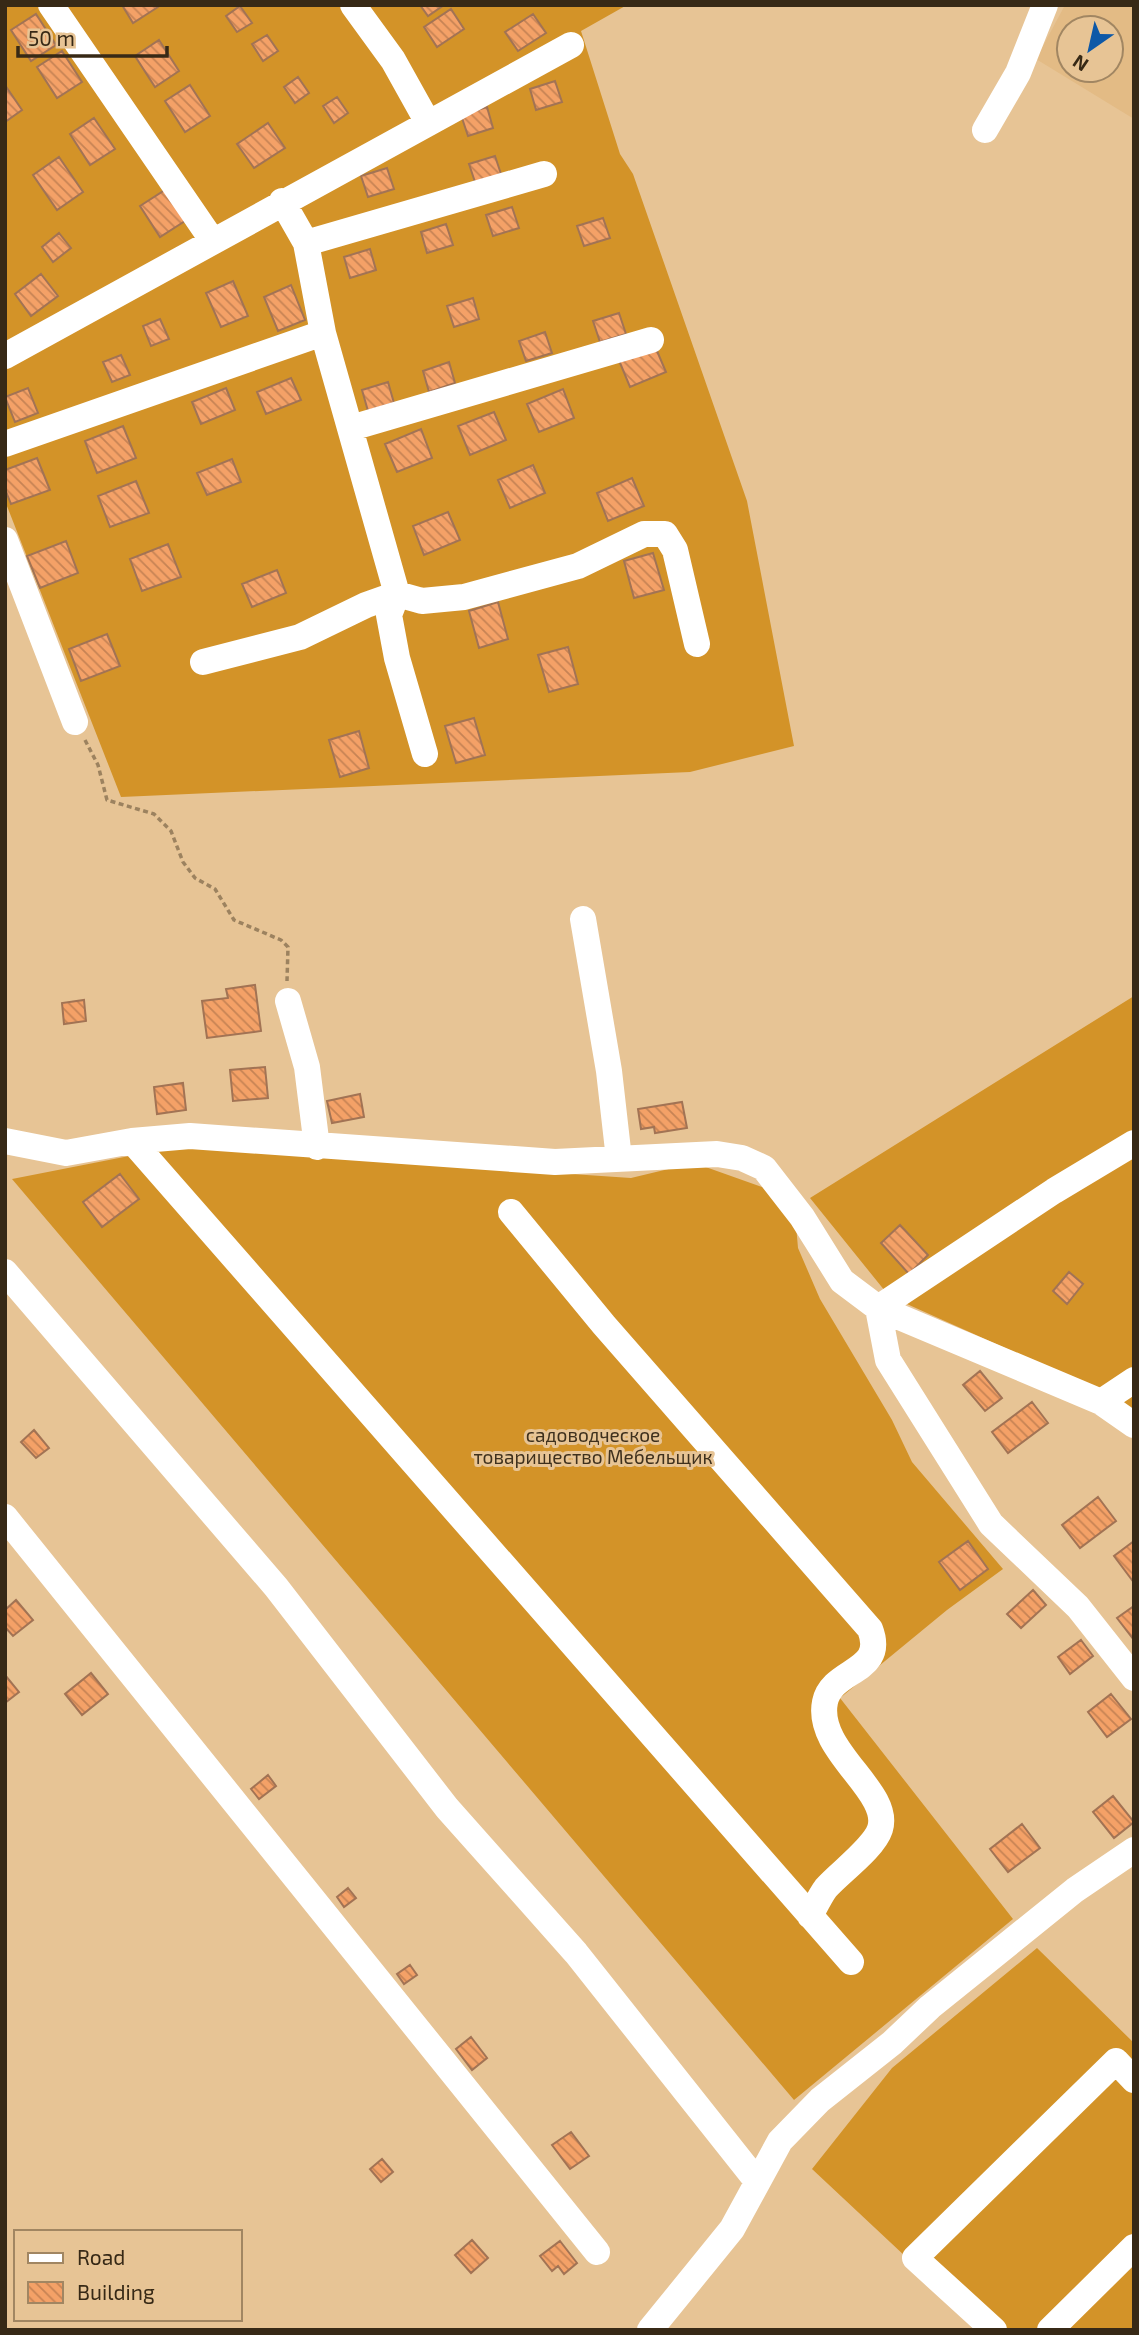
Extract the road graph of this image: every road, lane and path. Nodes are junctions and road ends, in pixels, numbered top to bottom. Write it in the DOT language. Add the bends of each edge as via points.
graph roads {
  1 [pos="51,5"];
  2 [pos="353,5"];
  3 [pos="1045,5"];
  4 [pos="571,45"];
  5 [pos="427,121"];
  6 [pos="985,130"];
  7 [pos="544,174"];
  8 [pos="282,201"];
  9 [pos="212,240"];
  10 [pos="306,243"];
  11 [pos="323,333"];
  12 [pos="651,340"];
  13 [pos="5,356"];
  14 [pos="351,428"];
  15 [pos="5,444"];
  16 [pos="5,540"];
  17 [pos="397,594"];
  18 [pos="697,644"];
  19 [pos="203,662"];
  20 [pos="75,722"];
  21 [pos="425,754"];
  22 [pos="583,919"];
  23 [pos="288,1001"];
  24 [pos="132,1141"];
  25 [pos="6,1143"];
  26 [pos="1134,1143"];
  27 [pos="317,1147"];
  28 [pos="619,1159"];
  29 [pos="511,1212"];
  30 [pos="5,1272"];
  31 [pos="878,1308"];
  32 [pos="1134,1380"];
  33 [pos="1101,1402"];
  34 [pos="1134,1424"];
  35 [pos="5,1517"];
  36 [pos="1134,1678"];
  37 [pos="1134,1850"];
  38 [pos="810,1916"];
  39 [pos="851,1962"];
  40 [pos="1134,2080"];
  41 [pos="756,2180"];
  42 [pos="1134,2247"];
  43 [pos="597,2252"];
  44 [pos="650,2330"];
  45 [pos="994,2330"];
  46 [pos="1050,2330"];
  1 -- 9 [label="street"];
  2 -- 5 [label="street" via="393,60"];
  3 -- 6 [label="street" via="1018,73"];
  4 -- 5 [label="street"];
  5 -- 8 [label="street"];
  7 -- 10 [label="street"];
  8 -- 9 [label="street"];
  8 -- 10 [label="street"];
  9 -- 13 [label="street"];
  10 -- 11 [label="street"];
  11 -- 14 [label="street"];
  11 -- 15 [label="street"];
  12 -- 14 [label="street"];
  14 -- 17 [label="street"];
  16 -- 20 [label="street"];
  17 -- 18 [label="street" via="422,601 464,597 579,566 644,534 665,534 675,550"];
  17 -- 19 [label="street" via="300,636"];
  17 -- 21 [label="street" via="389,615"];
  20 -- 23 [label="path" via="98,765 107,800 154,814 171,831 195,878 215,889 234,920 288,947"];
  22 -- 28 [label="street"];
  23 -- 27 [label="street" via="307,1067"];
  24 -- 25 [label="street" via="66,1153"];
  24 -- 27 [label="street" via="190,1136"];
  24 -- 38 [label="street"];
  26 -- 31 [label="street"];
  27 -- 28 [label="street" via="555,1162"];
  28 -- 31 [label="street" via="718,1154 764,1168 842,1281"];
  29 -- 38 [label="street" via="870,1629 876,1643 872,1656 834,1686 825,1699 822,1721 870,1793 881,1816 880,1831 825,1890"];
  30 -- 41 [label="street" via="276,1587 447,1808 576,1953"];
  31 -- 33 [label="street"];
  31 -- 36 [label="street" via="888,1360 991,1524 1078,1607"];
  32 -- 33 [label="street"];
  33 -- 34 [label="street"];
  35 -- 43 [label="street"];
  37 -- 41 [label="street" via="1054,1906 820,2100 780,2141"];
  38 -- 39 [label="street"];
  40 -- 45 [label="street" via="1116,2061 915,2258"];
  41 -- 44 [label="street" via="732,2229"];
  42 -- 46 [label="street"];
}
